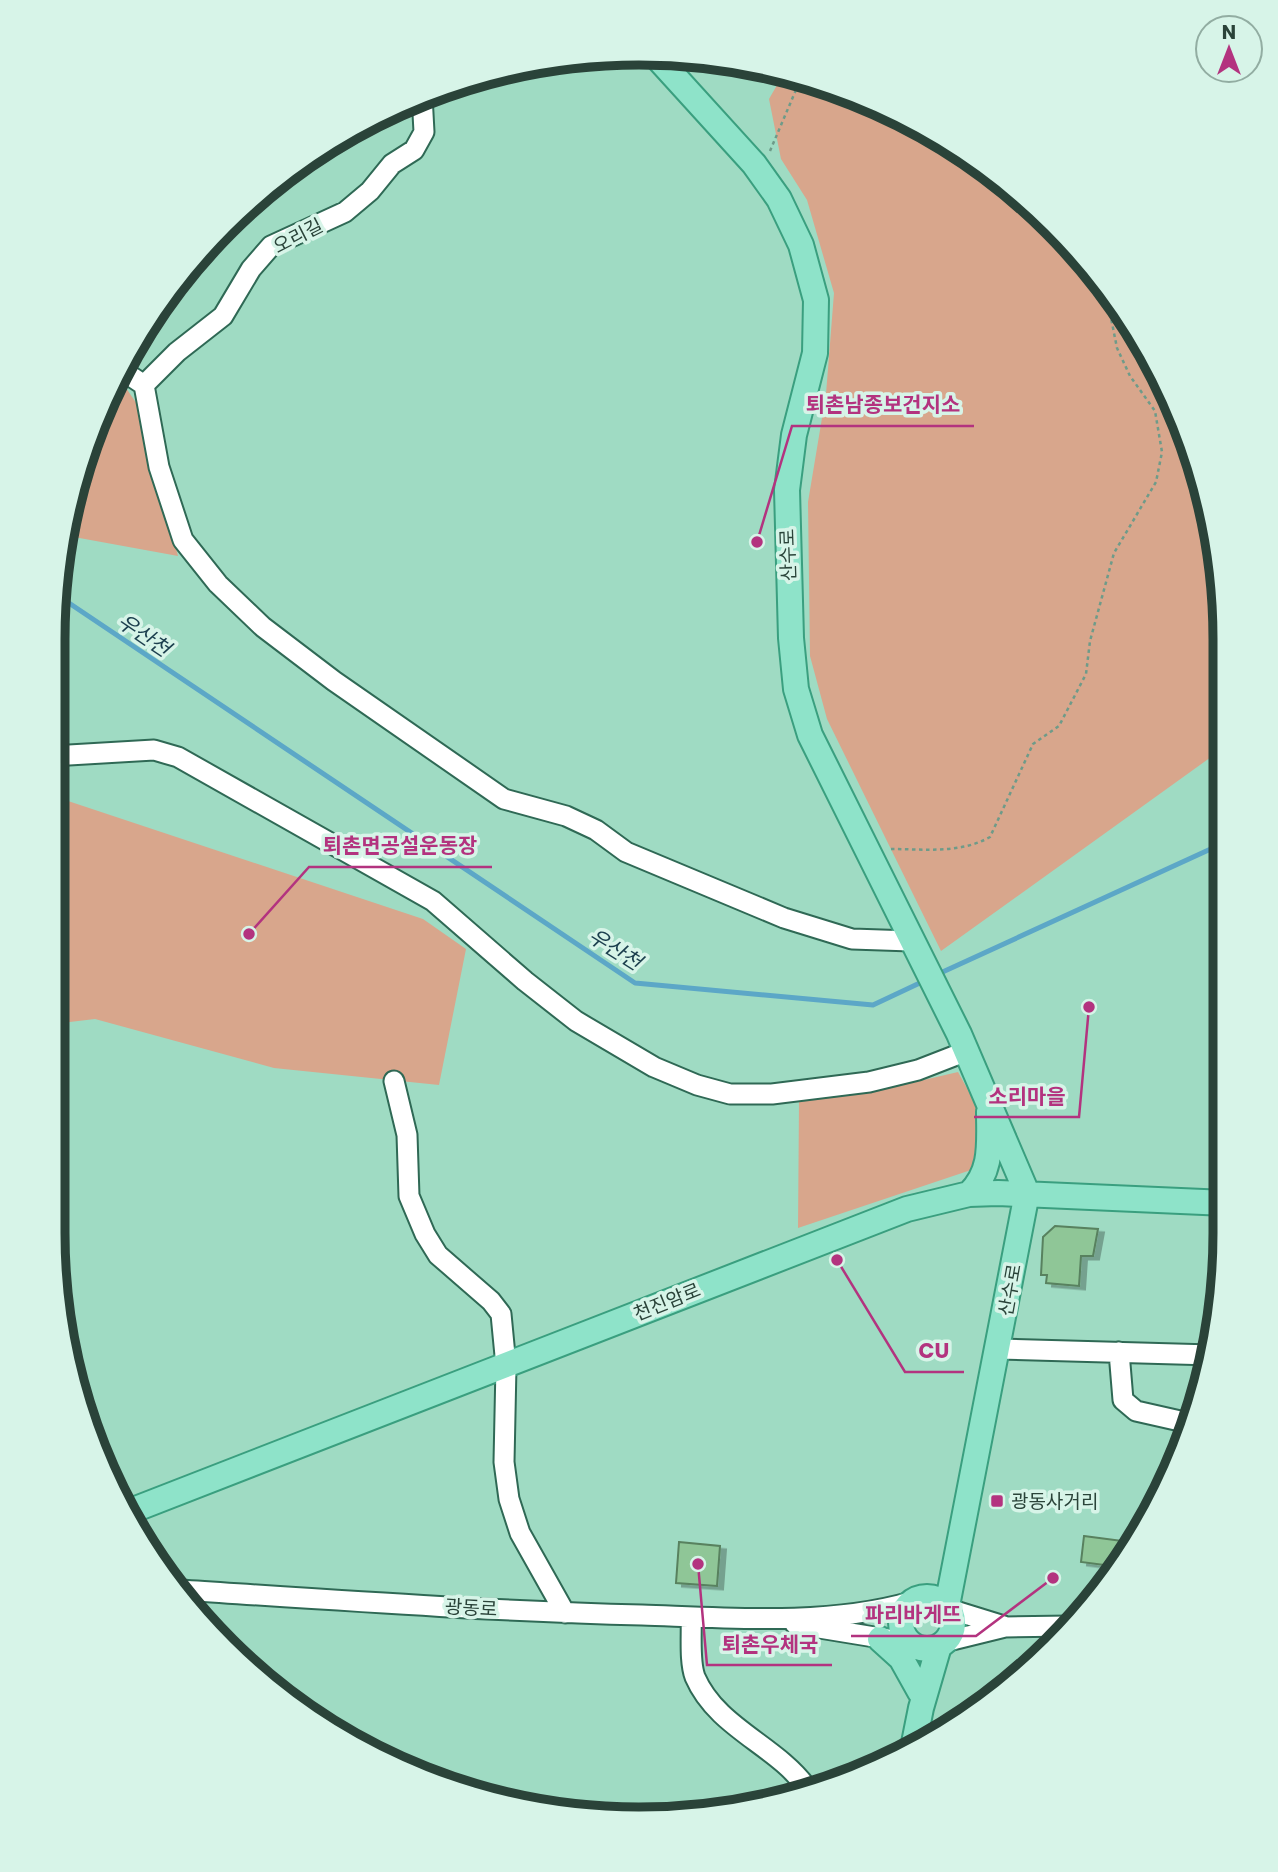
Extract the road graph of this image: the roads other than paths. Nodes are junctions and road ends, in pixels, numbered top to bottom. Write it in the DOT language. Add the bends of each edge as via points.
graph roads {
  1 [pos="665,66"];
  2 [pos="423,107"];
  3 [pos="129,375"];
  4 [pos="144,385"];
  5 [pos="65,755"];
  6 [pos="916,950"];
  7 [pos="963,1042"];
  8 [pos="394,1081"];
  9 [pos="989,1101"];
  10 [pos="1027,1192"];
  11 [pos="969,1194"];
  12 [pos="1213,1202"];
  13 [pos="999,1349"];
  14 [pos="1119,1352"];
  15 [pos="1200,1354"];
  16 [pos="506,1366"];
  17 [pos="1182,1421"];
  18 [pos="136,1509"];
  19 [pos="956,1556"];
  20 [pos="189,1591"];
  21 [pos="915,1600"];
  22 [pos="948,1608"];
  23 [pos="565,1613"];
  24 [pos="691,1617"];
  25 [pos="763,1619"];
  26 [pos="1057,1626"];
  27 [pos="1006,1627"];
  28 [pos="880,1639"];
  29 [pos="928,1645"];
  30 [pos="920,1700"];
  31 [pos="915,1736"];
  32 [pos="803,1783"];
  1 -- 6 [label="main road, 산수로" via="754,164 789,217 816,300 815,353 794,435 787,490 790,638 796,689 810,735"];
  2 -- 4 [label="street, 오리길" via="424,132 414,150 392,164 345,212 271,246 223,316"];
  3 -- 4 [label="street"];
  4 -- 6 [label="street" via="159,467 183,540 218,584 263,627 334,681 505,799 566,816 626,852 784,918 852,939"];
  5 -- 7 [label="street" via="154,750 178,757 433,901 576,1021 654,1067 697,1085 730,1094 869,1082 918,1070"];
  6 -- 7 [label="main road, 산수로"];
  7 -- 9 [label="main road"];
  8 -- 16 [label="street" via="407,1135 409,1196 438,1255 501,1314"];
  9 -- 10 [label="main road"];
  9 -- 11 [label="main road" via="986,1168 982,1182"];
  10 -- 11 [label="main road, 천진암로"];
  10 -- 12 [label="main road, 천진암로"];
  10 -- 13 [label="main road, 산수로"];
  11 -- 16 [label="main road, 천진암로" via="863,1224"];
  13 -- 14 [label="street"];
  13 -- 19 [label="main road, 산수로"];
  14 -- 15 [label="street"];
  14 -- 17 [label="street" via="1123,1399 1136,1411"];
  16 -- 18 [label="main road, 천진암로"];
  16 -- 23 [label="street" via="504,1462 509,1499 520,1533"];
  19 -- 21 [label="main road"];
  19 -- 22 [label="main road, 산수로"];
  20 -- 23 [label="street, 광동로"];
  21 -- 22 [label="main road" via="934,1598"];
  21 -- 25 [label="street" via="882,1610"];
  21 -- 29 [label="main road" via="901,1622 902,1630"];
  22 -- 27 [label="street"];
  22 -- 29 [label="main road" via="953,1626"];
  23 -- 24 [label="street, 광동로"];
  24 -- 25 [label="street, 광동로"];
  24 -- 32 [label="street" via="695,1676 724,1718 784,1761"];
  25 -- 28 [label="street"];
  26 -- 27 [label="street"];
  27 -- 29 [label="street"];
  28 -- 29 [label="street"];
  28 -- 30 [label="main road" via="901,1658"];
  29 -- 30 [label="main road"];
  30 -- 31 [label="main road"];
}
